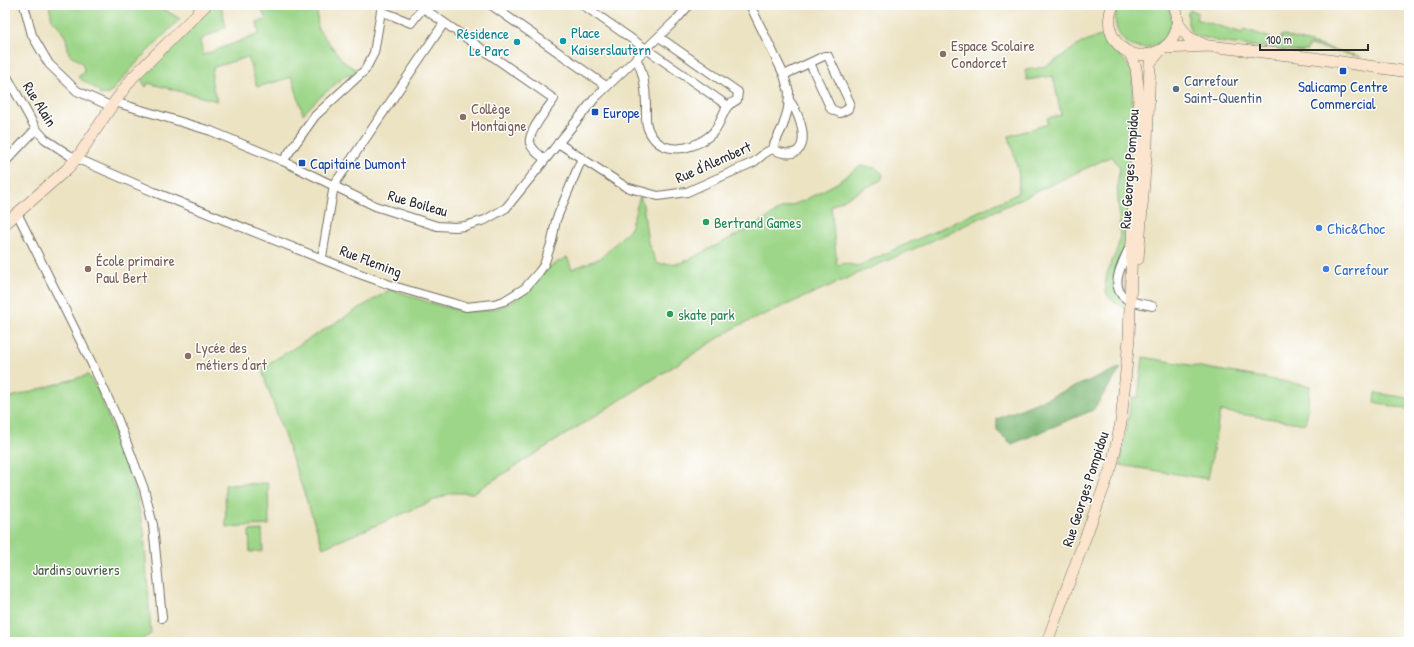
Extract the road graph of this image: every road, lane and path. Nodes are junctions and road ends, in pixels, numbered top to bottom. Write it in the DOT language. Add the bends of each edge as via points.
graph roads {
  1 [pos="24,5"];
  2 [pos="206,5"];
  3 [pos="491,5"];
  4 [pos="583,5"];
  5 [pos="750,5"];
  6 [pos="1113,5"];
  7 [pos="1174,5"];
  8 [pos="424,6"];
  9 [pos="687,6"];
  10 [pos="382,8"];
  11 [pos="444,23"];
  12 [pos="1178,23"];
  13 [pos="659,37"];
  14 [pos="1209,46"];
  15 [pos="644,49"];
  16 [pos="1163,50"];
  17 [pos="1130,53"];
  18 [pos="636,58"];
  19 [pos="810,63"];
  20 [pos="1409,72"];
  21 [pos="5,73"];
  22 [pos="784,75"];
  23 [pos="606,86"];
  24 [pos="789,100"];
  25 [pos="113,104"];
  26 [pos="728,106"];
  27 [pos="36,129"];
  28 [pos="558,143"];
  29 [pos="772,149"];
  30 [pos="77,158"];
  31 [pos="582,158"];
  32 [pos="545,159"];
  33 [pos="283,160"];
  34 [pos="5,162"];
  35 [pos="334,185"];
  36 [pos="15,216"];
  37 [pos="5,224"];
  38 [pos="322,258"];
  39 [pos="1132,301"];
  40 [pos="1152,306"];
  41 [pos="162,618"];
  42 [pos="1047,642"];
  1 -- 25 [label="street, Rue Boileau" via="32,35 49,64 77,91 108,105"];
  2 -- 25 [label="main road" via="133,77"];
  3 -- 23 [label="street"];
  4 -- 15 [label="street"];
  5 -- 22 [label="street, Rue d'Alembert"];
  6 -- 17 [label="main road" via="1109,21 1110,31 1121,48"];
  7 -- 12 [label="main road"];
  8 -- 10 [label="street" via="411,23"];
  8 -- 11 [label="street"];
  9 -- 13 [label="street, Rue Boileau"];
  10 -- 33 [label="street" via="374,53 365,70 315,116"];
  11 -- 32 [label="street" via="554,99 530,135 530,143 534,150"];
  11 -- 35 [label="street"];
  12 -- 14 [label="main road" via="1188,37"];
  12 -- 16 [label="main road, Rue Georges Pompidou" via="1174,37"];
  13 -- 15 [label="street, Rue Boileau"];
  13 -- 26 [label="street, Rue d'Alembert" via="738,92 737,100"];
  14 -- 16 [label="main road"];
  14 -- 20 [label="main road"];
  15 -- 18 [label="street, Rue Boileau"];
  15 -- 26 [label="street"];
  16 -- 17 [label="main road" via="1150,55"];
  16 -- 39 [label="main road, Rue Georges Pompidou" via="1150,63 1147,144"];
  17 -- 39 [label="main road, Rue Georges Pompidou" via="1136,68 1139,97 1132,242"];
  18 -- 23 [label="street, Rue Boileau"];
  18 -- 26 [label="street, Rue d'Alembert" via="645,82 648,130 665,148 687,148 707,138 718,126"];
  19 -- 19 [label="street" via="831,109 840,113 848,109 850,102 830,58 824,56"];
  19 -- 22 [label="street"];
  21 -- 27 [label="street, Rue Alain"];
  22 -- 24 [label="street, Rue d'Alembert"];
  23 -- 28 [label="street, Rue Boileau"];
  24 -- 29 [label="street, Rue d'Alembert" via="783,126"];
  24 -- 29 [label="street, Rue d'Alembert" via="796,110 804,138 801,146 794,152 784,154"];
  25 -- 30 [label="main road"];
  25 -- 33 [label="street, Rue Boileau" via="118,103 211,131"];
  27 -- 30 [label="street, Rue Alain" via="45,139"];
  27 -- 34 [label="street"];
  28 -- 31 [label="street, Rue d'Alembert"];
  28 -- 32 [label="street, Rue Boileau"];
  29 -- 31 [label="street, Rue d'Alembert" via="754,162 687,192 658,196 626,187"];
  30 -- 36 [label="main road"];
  30 -- 38 [label="street, Rue Fleming" via="154,192"];
  31 -- 38 [label="street, Rue Fleming" via="556,220 544,264 525,288 512,297 494,304 466,307 386,284"];
  32 -- 35 [label="street, Rue Boileau" via="506,208 485,220 455,228 412,219 375,206"];
  33 -- 35 [label="street, Rue Boileau"];
  35 -- 38 [label="street"];
  36 -- 37 [label="main road"];
  36 -- 41 [label="street" via="19,217 96,372 118,420 144,489 153,525"];
  39 -- 40 [label="street"];
  39 -- 42 [label="main road, Rue Georges Pompidou" via="1121,422 1112,465"];
}
